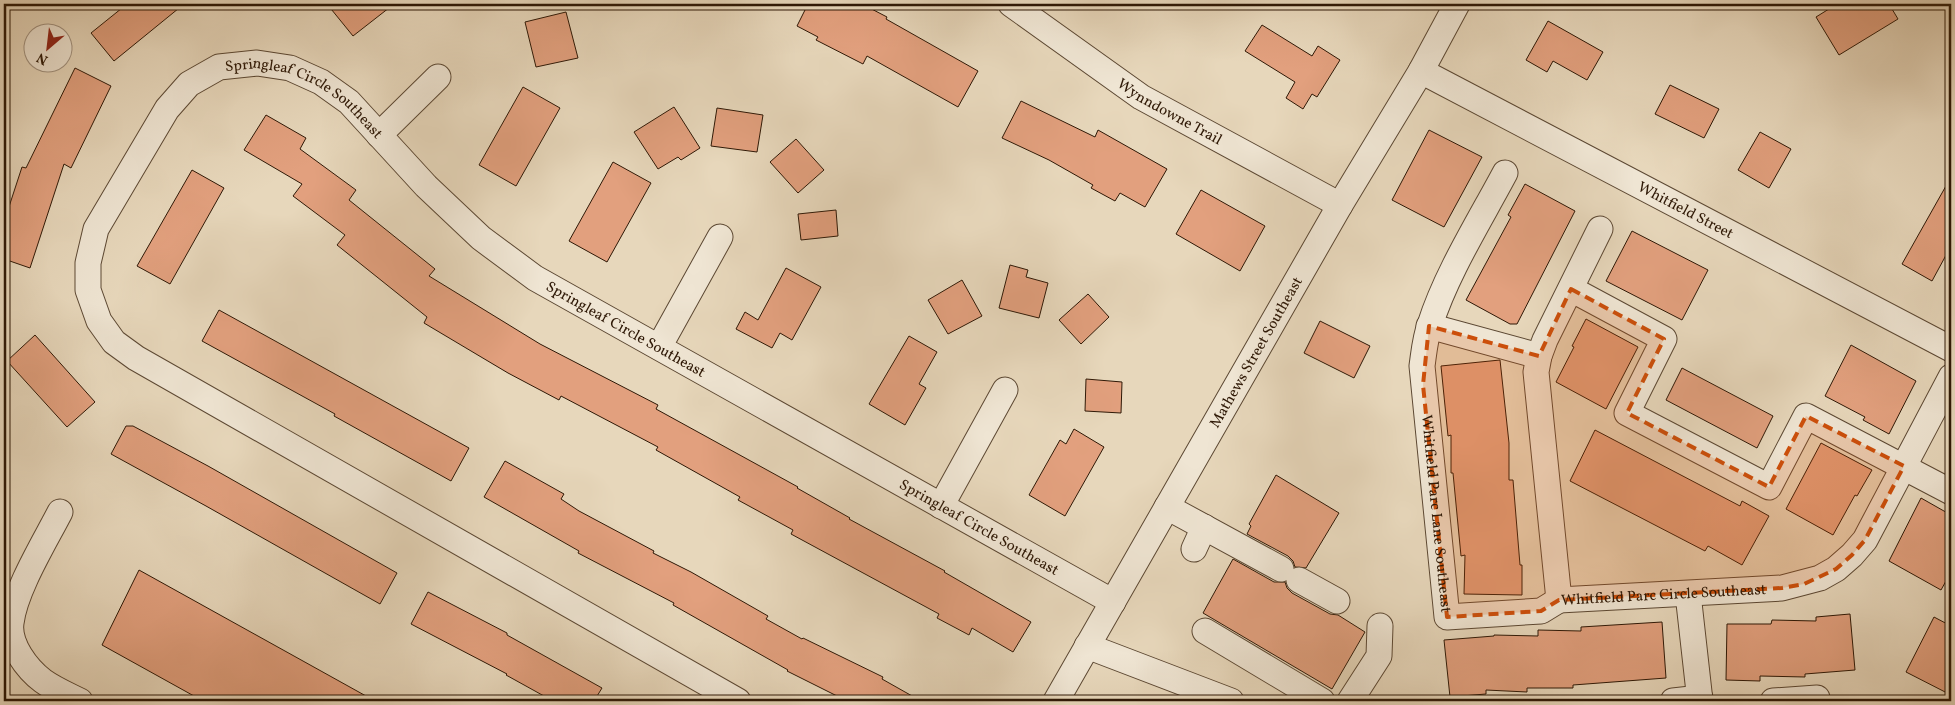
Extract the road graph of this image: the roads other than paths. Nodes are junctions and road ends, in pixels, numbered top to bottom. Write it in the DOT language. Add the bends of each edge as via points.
graph roads {
  1 [pos="1011,4"];
  2 [pos="1457,4"];
  3 [pos="1421,71"];
  4 [pos="438,77"];
  5 [pos="380,135"];
  6 [pos="1505,174"];
  7 [pos="1340,205"];
  8 [pos="1600,229"];
  9 [pos="720,237"];
  10 [pos="1570,289"];
  11 [pos="1429,326"];
  12 [pos="659,347"];
  13 [pos="1951,349"];
  14 [pos="1539,356"];
  15 [pos="1951,377"];
  16 [pos="1005,390"];
  17 [pos="1904,466"];
  18 [pos="1951,492"];
  19 [pos="941,506"];
  20 [pos="1167,507"];
  21 [pos="60,512"];
  22 [pos="1688,594"];
  23 [pos="1558,600"];
  24 [pos="1337,601"];
  25 [pos="1113,602"];
  26 [pos="1380,626"];
  27 [pos="1205,631"];
  28 [pos="1087,646"];
  29 [pos="1700,700"];
  30 [pos="80,701"];
  31 [pos="738,701"];
  32 [pos="1056,701"];
  33 [pos="1231,701"];
  34 [pos="1322,701"];
  35 [pos="1350,701"];
  36 [pos="1674,701"];
  37 [pos="1774,701"];
  38 [pos="1817,701"];
  1 -- 7 [label="street, Wynndowne Trail" via="1141,97"];
  2 -- 3 [label="street, Mathews Street Southeast"];
  3 -- 7 [label="street, Mathews Street Southeast"];
  3 -- 13 [label="street, Whitfield Street"];
  4 -- 5 [label="street"];
  5 -- 12 [label="street, Springleaf Circle Southeast" via="426,186 481,238 535,278"];
  5 -- 31 [label="street, Springleaf Circle Southeast" via="322,82 290,68 257,63 219,67 189,84 167,109 96,229 88,263 88,290 98,321 114,342 136,358"];
  6 -- 11 [label="street, Whitfield Parc Lane Southeast" via="1448,281"];
  7 -- 20 [label="street, Mathews Street Southeast"];
  8 -- 10 [label="street, Whitfield Parc Circle Southeast"];
  9 -- 12 [label="street"];
  10 -- 14 [label="street, Whitfield Parc Circle Southeast"];
  10 -- 17 [label="street" via="1664,339 1627,412 1769,487 1806,416"];
  11 -- 14 [label="street"];
  11 -- 23 [label="street, Whitfield Parc Lane Southeast" via="1422,366 1423,385 1447,617 1541,611"];
  12 -- 19 [label="street, Springleaf Circle Southeast"];
  14 -- 23 [label="street, Whitfield Parc Circle Southeast" via="1536,372"];
  15 -- 17 [label="street, Whitfield Parc Circle Southeast"];
  16 -- 19 [label="street"];
  17 -- 18 [label="street"];
  17 -- 22 [label="street, Whitfield Parc Circle Southeast" via="1865,540 1836,569 1820,578 1782,588"];
  19 -- 25 [label="street, Springleaf Circle Southeast"];
  20 -- 24 [label="street" via="1199,538 1290,574"];
  20 -- 25 [label="street, Mathews Street Southeast"];
  21 -- 30 [label="street" via="18,596 10,625 14,644 22,659 42,680"];
  22 -- 23 [label="street, Whitfield Parc Circle Southeast"];
  22 -- 29 [label="street"];
  25 -- 28 [label="street, Mathews Street Southeast"];
  26 -- 35 [label="street" via="1378,656"];
  27 -- 34 [label="street"];
  28 -- 32 [label="street, Mathews Street Southeast"];
  28 -- 33 [label="street" via="1134,674"];
  29 -- 36 [label="street"];
  37 -- 38 [label="street" via="1817,698"];
}
